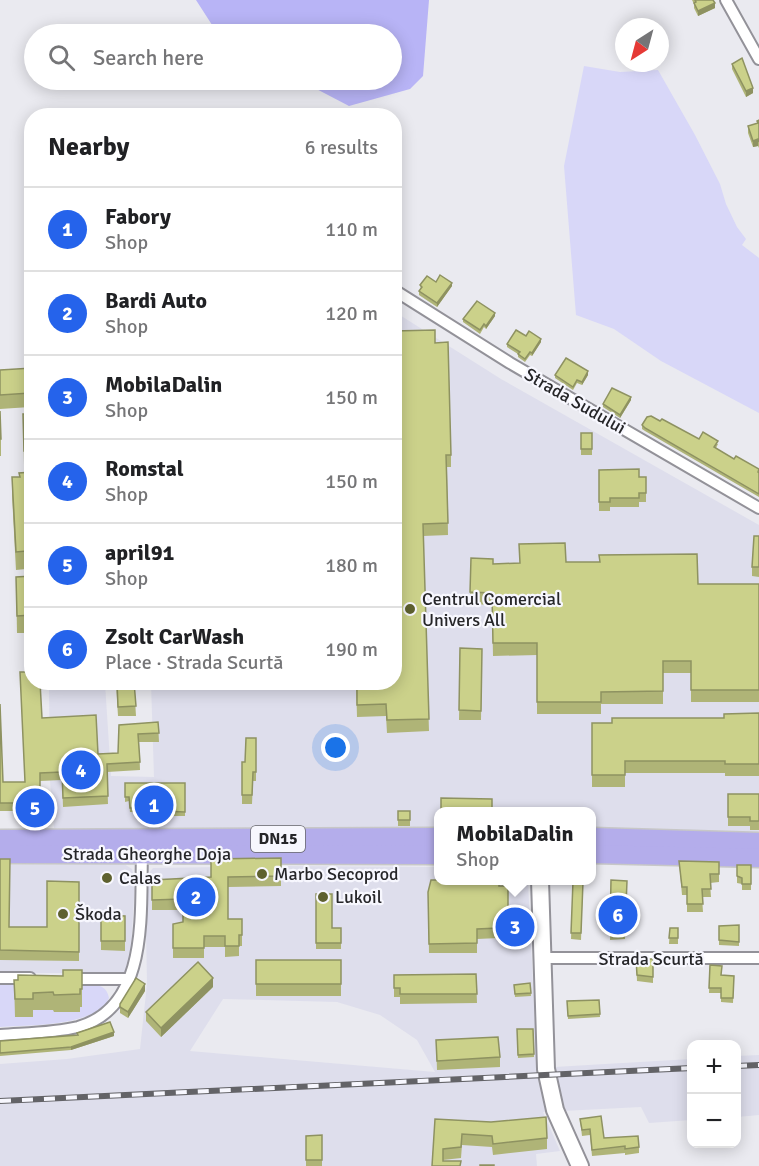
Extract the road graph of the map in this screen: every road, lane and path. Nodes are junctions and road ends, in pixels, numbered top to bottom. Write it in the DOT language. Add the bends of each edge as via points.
graph roads {
  1 [pos="726,0"];
  2 [pos="759,59"];
  3 [pos="402,295"];
  4 [pos="759,508"];
  5 [pos="434,837"];
  6 [pos="596,837"];
  7 [pos="0,839"];
  8 [pos="759,842"];
  9 [pos="0,854"];
  10 [pos="142,854"];
  11 [pos="596,854"];
  12 [pos="434,855"];
  13 [pos="759,858"];
  14 [pos="540,885"];
  15 [pos="543,958"];
  16 [pos="759,958"];
  17 [pos="0,978"];
  18 [pos="129,979"];
  19 [pos="0,1035"];
  20 [pos="580,1166"];
  1 -- 2 [label="street"];
  3 -- 4 [label="street, Strada Sudului" via="537,380"];
  5 -- 7 [label="main road, Strada Gheorghe Doja / DN15"];
  6 -- 8 [label="main road"];
  9 -- 10 [label="main road, Strada Gheorghe Doja / DN15"];
  10 -- 12 [label="main road, Strada Gheorghe Doja / DN15"];
  10 -- 18 [label="street" via="139,940"];
  11 -- 13 [label="main road"];
  14 -- 15 [label="main road"];
  15 -- 16 [label="street, Strada Scurtă"];
  15 -- 20 [label="main road" via="548,1074 555,1110"];
  17 -- 18 [label="street"];
  18 -- 19 [label="street" via="109,1009 80,1026"];
}
